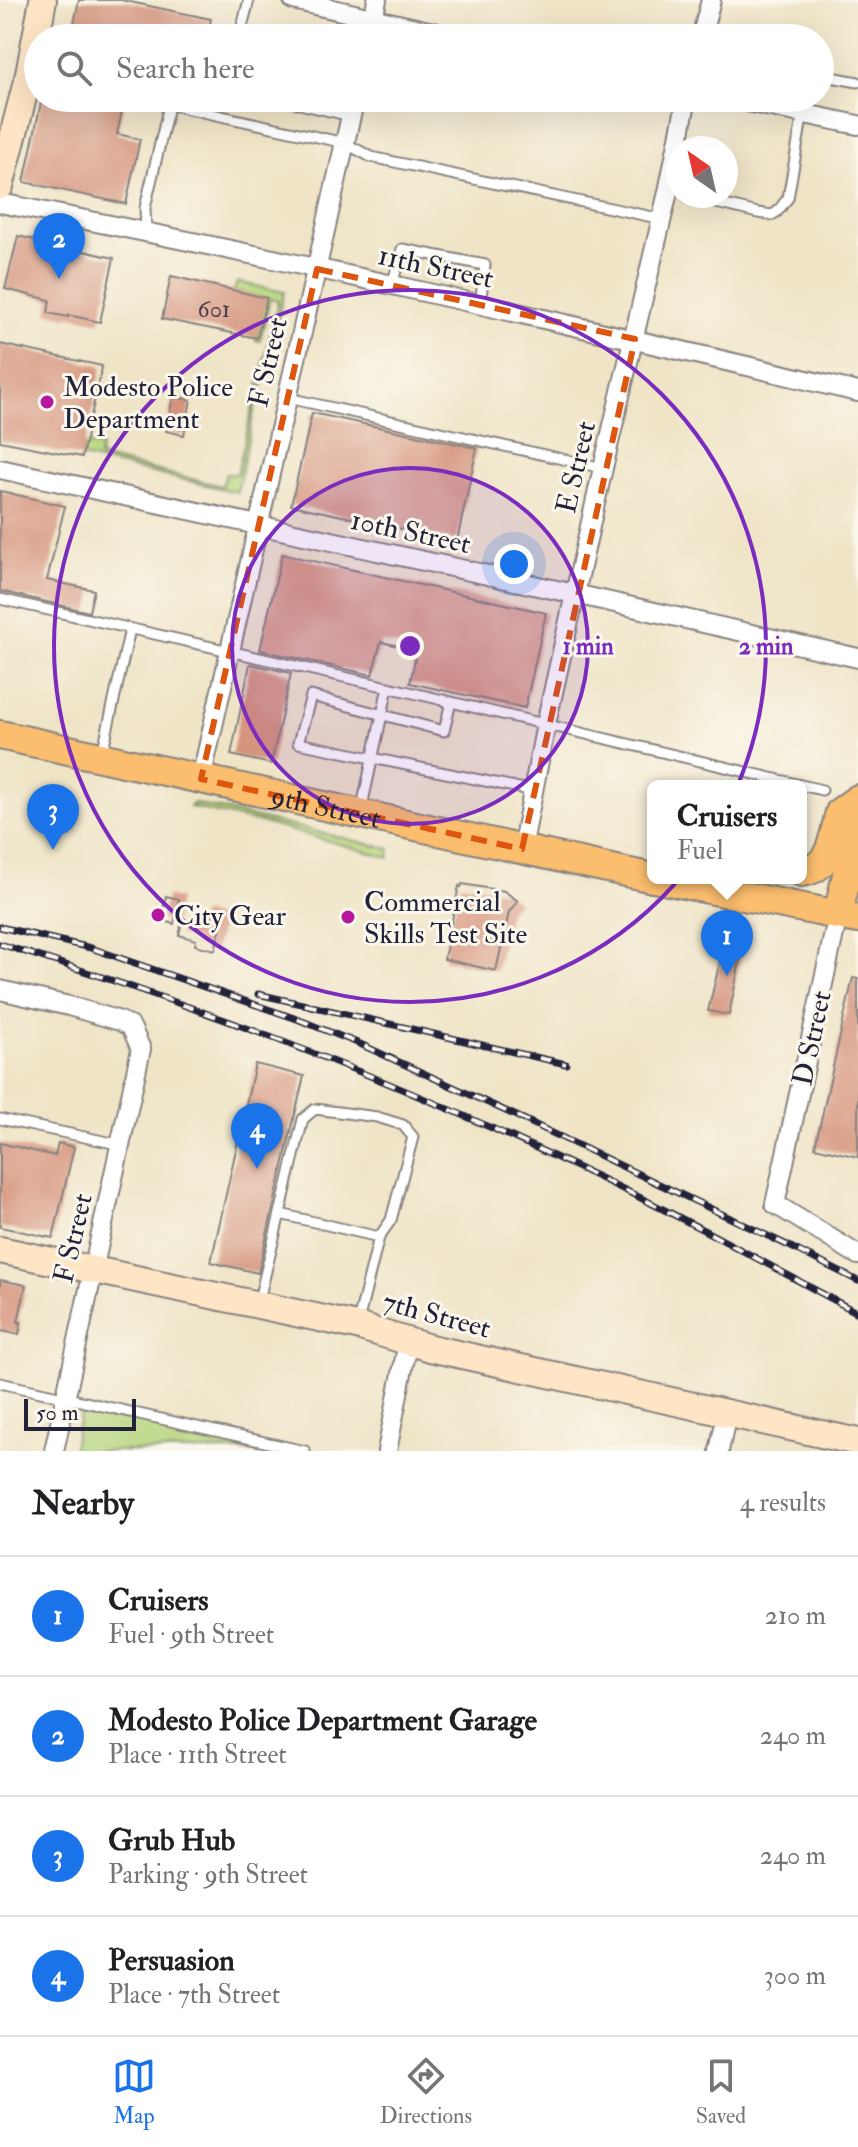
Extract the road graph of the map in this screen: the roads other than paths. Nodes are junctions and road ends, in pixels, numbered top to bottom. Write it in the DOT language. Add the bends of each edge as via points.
graph roads {
  1 [pos="43,0"];
  2 [pos="249,0"];
  3 [pos="293,0"];
  4 [pos="711,0"];
  5 [pos="375,9"];
  6 [pos="40,24"];
  7 [pos="243,24"];
  8 [pos="418,24"];
  9 [pos="705,24"];
  10 [pos="834,78"];
  11 [pos="858,82"];
  12 [pos="24,105"];
  13 [pos="167,112"];
  14 [pos="201,112"];
  15 [pos="352,112"];
  16 [pos="686,112"];
  17 [pos="798,112"];
  18 [pos="815,112"];
  19 [pos="858,125"];
  20 [pos="683,136"];
  21 [pos="345,143"];
  22 [pos="0,186"];
  23 [pos="0,203"];
  24 [pos="738,207"];
  25 [pos="669,208"];
  26 [pos="662,219"];
  27 [pos="146,232"];
  28 [pos="317,269"];
  29 [pos="392,285"];
  30 [pos="480,305"];
  31 [pos="635,339"];
  32 [pos="858,392"];
  33 [pos="288,398"];
  34 [pos="603,468"];
  35 [pos="0,469"];
  36 [pos="258,527"];
  37 [pos="575,594"];
  38 [pos="0,599"];
  39 [pos="130,629"];
  40 [pos="230,651"];
  41 [pos="858,658"];
  42 [pos="388,687"];
  43 [pos="451,702"];
  44 [pos="382,716"];
  45 [pos="546,724"];
  46 [pos="0,735"];
  47 [pos="101,757"];
  48 [pos="371,759"];
  49 [pos="201,779"];
  50 [pos="780,780"];
  51 [pos="807,786"];
  52 [pos="822,790"];
  53 [pos="534,791"];
  54 [pos="858,799"];
  55 [pos="360,814"];
  56 [pos="858,825"];
  57 [pos="522,849"];
  58 [pos="807,871"];
  59 [pos="647,877"];
  60 [pos="720,884"];
  61 [pos="848,917"];
  62 [pos="0,990"];
  63 [pos="0,1119"];
  64 [pos="122,1145"];
  65 [pos="280,1214"];
  66 [pos="379,1237"];
  67 [pos="0,1250"];
  68 [pos="858,1255"];
  69 [pos="94,1269"];
  70 [pos="258,1304"];
  71 [pos="357,1326"];
  72 [pos="408,1342"];
  73 [pos="0,1383"];
  74 [pos="65,1397"];
  75 [pos="727,1413"];
  76 [pos="858,1442"];
  77 [pos="54,1451"];
  78 [pos="305,1451"];
  79 [pos="387,1451"];
  80 [pos="719,1451"];
  1 -- 6 [label="street"];
  2 -- 7 [label="lane"];
  3 -- 5 [label="street"];
  4 -- 9 [label="street"];
  5 -- 8 [label="street"];
  10 -- 11 [label="lane"];
  12 -- 22 [label="street"];
  13 -- 27 [label="lane" via="145,208"];
  14 -- 21 [label="lane"];
  15 -- 21 [label="street, F Street"];
  16 -- 20 [label="street, E Street"];
  17 -- 24 [label="lane" via="788,198 772,215"];
  18 -- 19 [label="street"];
  21 -- 26 [label="lane" via="371,157"];
  21 -- 28 [label="street, F Street"];
  23 -- 27 [label="street, 11th Street"];
  25 -- 26 [label="street, E Street"];
  26 -- 31 [label="street, E Street"];
  27 -- 28 [label="street, 11th Street"];
  28 -- 29 [label="street, 11th Street"];
  28 -- 33 [label="street, F Street"];
  29 -- 30 [label="street, 11th Street"];
  29 -- 30 [label="lane" via="402,249 485,265"];
  30 -- 31 [label="street, 11th Street"];
  31 -- 32 [label="street, 11th Street"];
  31 -- 34 [label="street, E Street"];
  33 -- 34 [label="lane"];
  33 -- 36 [label="street, F Street"];
  34 -- 37 [label="street, E Street"];
  35 -- 36 [label="street, 10th Street"];
  36 -- 37 [label="street, 10th Street"];
  36 -- 40 [label="street, F Street"];
  37 -- 41 [label="street, 10th Street"];
  37 -- 45 [label="street, E Street"];
  38 -- 39 [label="lane"];
  39 -- 40 [label="lane"];
  39 -- 47 [label="lane"];
  40 -- 42 [label="lane"];
  40 -- 49 [label="street, F Street"];
  42 -- 43 [label="lane"];
  42 -- 44 [label="lane"];
  43 -- 44 [label="lane" via="444,731"];
  43 -- 45 [label="lane"];
  44 -- 48 [label="lane"];
  44 -- 48 [label="lane" via="311,696 298,743"];
  45 -- 50 [label="lane"];
  45 -- 53 [label="street, E Street"];
  46 -- 47 [label="main road, 9th Street"];
  47 -- 49 [label="main road, 9th Street"];
  48 -- 53 [label="lane"];
  48 -- 55 [label="lane"];
  49 -- 55 [label="main road, 9th Street"];
  51 -- 52 [label="lane"];
  53 -- 57 [label="street, E Street"];
  54 -- 58 [label="main road" via="840,812 830,853"];
  55 -- 57 [label="main road, 9th Street"];
  56 -- 61 [label="main road, D Street"];
  57 -- 59 [label="main road, 9th Street"];
  60 -- 61 [label="main road, 9th Street"];
  61 -- 68 [label="street, D Street" via="775,1204"];
  62 -- 64 [label="street, F Street" via="131,1027 141,1049"];
  63 -- 64 [label="lane"];
  64 -- 69 [label="street, F Street"];
  65 -- 66 [label="lane"];
  65 -- 66 [label="lane" via="303,1119 315,1109 377,1117 403,1125 413,1137 391,1220"];
  65 -- 70 [label="lane"];
  66 -- 71 [label="lane"];
  67 -- 69 [label="street, 7th Street"];
  69 -- 70 [label="street, 7th Street"];
  69 -- 74 [label="street, F Street"];
  70 -- 71 [label="street, 7th Street"];
  71 -- 72 [label="street, 7th Street"];
  72 -- 75 [label="street, 7th Street"];
  72 -- 79 [label="street"];
  73 -- 74 [label="lane"];
  74 -- 77 [label="street, F Street"];
  74 -- 78 [label="lane"];
  75 -- 76 [label="street, 7th Street"];
  75 -- 80 [label="street"];
}
